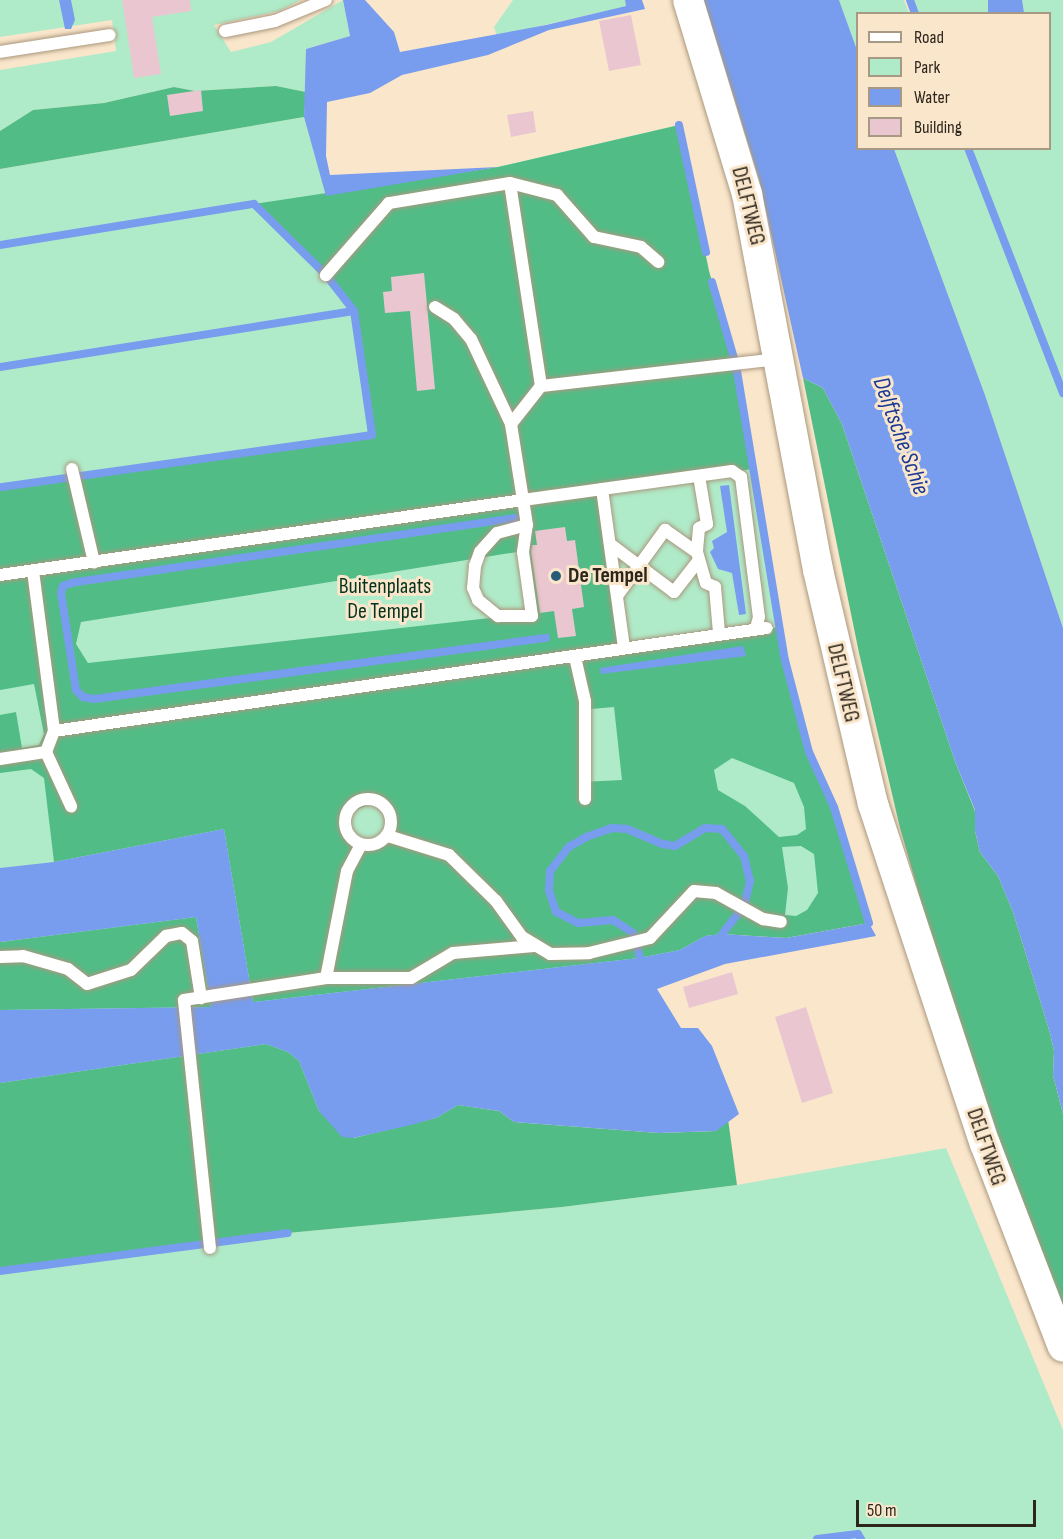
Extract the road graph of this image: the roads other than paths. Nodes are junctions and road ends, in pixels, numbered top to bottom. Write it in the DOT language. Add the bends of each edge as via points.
graph roads {
  1 [pos="326,0"];
  2 [pos="688,0"];
  3 [pos="225,31"];
  4 [pos="110,35"];
  5 [pos="0,52"];
  6 [pos="510,183"];
  7 [pos="658,262"];
  8 [pos="326,275"];
  9 [pos="435,307"];
  10 [pos="779,358"];
  11 [pos="541,386"];
  12 [pos="511,424"];
  13 [pos="72,469"];
  14 [pos="699,476"];
  15 [pos="602,489"];
  16 [pos="523,500"];
  17 [pos="527,525"];
  18 [pos="610,544"];
  19 [pos="697,556"];
  20 [pos="94,562"];
  21 [pos="639,565"];
  22 [pos="33,571"];
  23 [pos="0,575"];
  24 [pos="617,596"];
  25 [pos="719,633"];
  26 [pos="624,647"];
  27 [pos="575,657"];
  28 [pos="54,730"];
  29 [pos="46,752"];
  30 [pos="0,759"];
  31 [pos="585,799"];
  32 [pos="71,806"];
  33 [pos="388,836"];
  34 [pos="361,845"];
  35 [pos="781,922"];
  36 [pos="534,946"];
  37 [pos="0,957"];
  38 [pos="326,978"];
  39 [pos="204,997"];
  40 [pos="210,1248"];
  41 [pos="1063,1347"];
  1 -- 3 [label="lane" via="275,21"];
  2 -- 10 [label="street, DELFTWEG" via="747,194"];
  4 -- 5 [label="lane"];
  6 -- 7 [label="lane" via="557,195 594,237 641,247"];
  6 -- 8 [label="lane" via="389,203"];
  6 -- 11 [label="lane"];
  9 -- 12 [label="lane" via="471,339"];
  10 -- 11 [label="lane"];
  10 -- 41 [label="street, DELFTWEG" via="818,570 873,804 985,1144"];
  11 -- 12 [label="lane"];
  12 -- 16 [label="lane"];
  13 -- 20 [label="lane"];
  14 -- 15 [label="lane"];
  14 -- 19 [label="lane" via="707,524 699,528"];
  14 -- 25 [label="lane" via="732,471 741,477 762,628"];
  15 -- 16 [label="lane"];
  15 -- 18 [label="lane"];
  16 -- 17 [label="lane"];
  16 -- 20 [label="lane"];
  17 -- 17 [label="lane" via="523,552 532,616 498,616 478,600 473,588 475,566 480,552 497,532"];
  18 -- 21 [label="lane"];
  18 -- 24 [label="lane"];
  19 -- 21 [label="lane" via="665,530"];
  19 -- 21 [label="lane" via="674,592"];
  19 -- 25 [label="lane" via="706,583 715,587"];
  20 -- 22 [label="lane"];
  21 -- 24 [label="lane"];
  22 -- 23 [label="lane"];
  22 -- 28 [label="lane"];
  24 -- 26 [label="lane"];
  25 -- 26 [label="lane"];
  26 -- 27 [label="lane"];
  27 -- 28 [label="lane"];
  27 -- 31 [label="lane" via="585,701"];
  28 -- 29 [label="lane"];
  29 -- 30 [label="lane"];
  29 -- 32 [label="lane"];
  33 -- 34 [label="lane" via="381,843"];
  33 -- 34 [label="lane" via="390,817 385,808 377,800 362,799 345,816 345,826"];
  33 -- 36 [label="lane" via="449,855"];
  34 -- 38 [label="lane" via="347,871"];
  35 -- 36 [label="lane" via="749,913 716,893 694,891 650,938 627,946 550,954"];
  36 -- 38 [label="lane" via="453,953 411,978"];
  37 -- 39 [label="lane" via="23,956 68,969 87,984 130,970 166,936 182,933 192,941"];
  38 -- 39 [label="lane"];
  39 -- 40 [label="lane" via="182,1003"];
}
